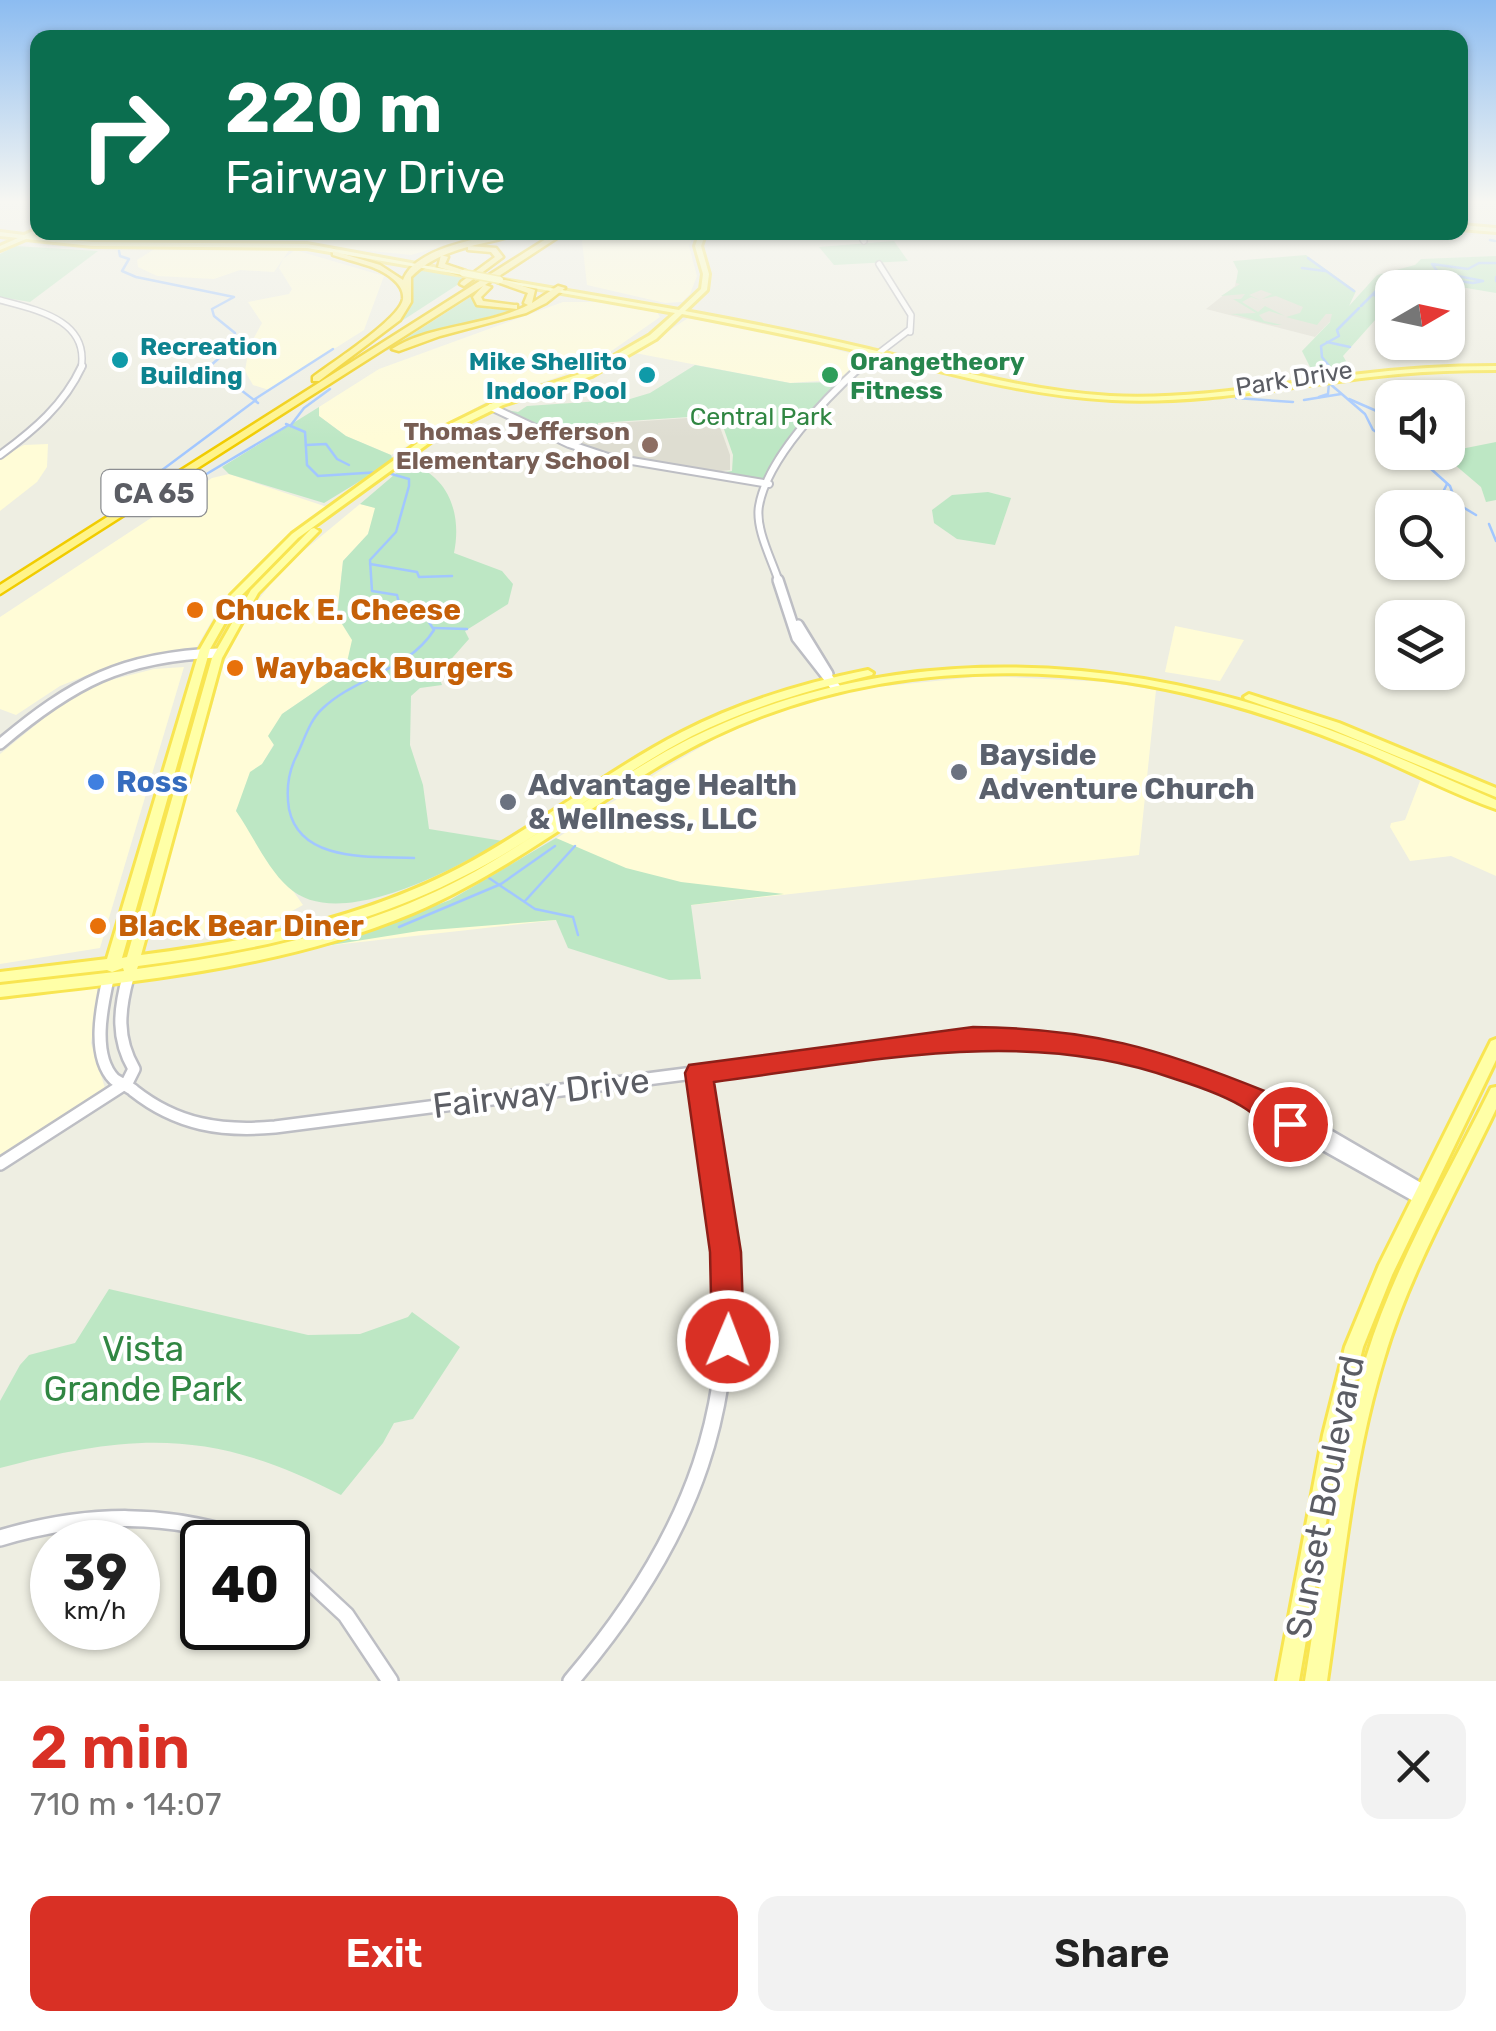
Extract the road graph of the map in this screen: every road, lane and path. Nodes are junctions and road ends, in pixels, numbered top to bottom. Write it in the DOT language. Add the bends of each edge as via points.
graph roads {
  1 [pos="401,281"];
  2 [pos="407,281"];
  3 [pos="466,281"];
  4 [pos="474,281"];
  5 [pos="486,281"];
  6 [pos="494,281"];
  7 [pos="705,281"];
  8 [pos="890,281"];
  9 [pos="506,282"];
  10 [pos="553,289"];
  11 [pos="408,295"];
  12 [pos="0,300"];
  13 [pos="528,303"];
  14 [pos="430,309"];
  15 [pos="679,311"];
  16 [pos="783,332"];
  17 [pos="818,336"];
  18 [pos="883,353"];
  19 [pos="626,355"];
  20 [pos="600,363"];
  21 [pos="1496,365"];
  22 [pos="586,374"];
  23 [pos="1038,386"];
  24 [pos="1024,388"];
  25 [pos="302,394"];
  26 [pos="1153,396"];
  27 [pos="494,409"];
  28 [pos="0,455"];
  29 [pos="378,479"];
  30 [pos="769,484"];
  31 [pos="0,578"];
  32 [pos="0,590"];
  33 [pos="218,655"];
  34 [pos="203,656"];
  35 [pos="998,666"];
  36 [pos="831,682"];
  37 [pos="1300,722"];
  38 [pos="1362,736"];
  39 [pos="1,746"];
  40 [pos="1373,752"];
  41 [pos="648,756"];
  42 [pos="1415,759"];
  43 [pos="630,781"];
  44 [pos="1496,793"];
  45 [pos="1496,805"];
  46 [pos="172,813"];
  47 [pos="158,815"];
  48 [pos="130,969"];
  49 [pos="111,972"];
  50 [pos="0,977"];
  51 [pos="0,991"];
  52 [pos="1496,1045"];
  53 [pos="699,1073"];
  54 [pos="127,1083"];
  55 [pos="1496,1093"];
  56 [pos="0,1164"];
  57 [pos="1423,1195"];
  58 [pos="1442,1206"];
  59 [pos="180,1521"];
  60 [pos="0,1538"];
  61 [pos="310,1578"];
  62 [pos="390,1681"];
  63 [pos="571,1681"];
  64 [pos="1288,1681"];
  65 [pos="1316,1681"];
  1 -- 11 [label="highway"];
  2 -- 11 [label="highway"];
  3 -- 14 [label="highway"];
  4 -- 14 [label="highway, CA 65"];
  5 -- 25 [label="highway, CA 65"];
  6 -- 13 [label="highway" via="477,301 500,308"];
  7 -- 15 [label="main road"];
  8 -- 18 [label="street" via="912,315 910,334"];
  9 -- 10 [label="main road"];
  9 -- 13 [label="highway" via="532,292"];
  10 -- 13 [label="highway"];
  10 -- 15 [label="main road"];
  10 -- 25 [label="highway" via="524,311 416,340"];
  11 -- 25 [label="highway" via="394,321"];
  12 -- 28 [label="street" via="58,316 78,332 85,349 65,398"];
  14 -- 25 [label="highway, CA 65"];
  15 -- 16 [label="main road"];
  15 -- 17 [label="main road"];
  15 -- 19 [label="main road, Fairway Drive"];
  15 -- 20 [label="main road"];
  16 -- 17 [label="main road"];
  16 -- 18 [label="main road"];
  17 -- 18 [label="main road"];
  18 -- 23 [label="main road"];
  18 -- 24 [label="main road"];
  18 -- 30 [label="street" via="808,420"];
  19 -- 20 [label="main road"];
  19 -- 22 [label="main road, Fairway Drive"];
  20 -- 22 [label="main road"];
  21 -- 26 [label="main road, Park Drive" via="1404,369 1216,396"];
  22 -- 27 [label="main road, Fairway Drive"];
  23 -- 24 [label="main road"];
  23 -- 26 [label="main road"];
  24 -- 26 [label="main road"];
  25 -- 31 [label="highway, CA 65"];
  25 -- 32 [label="highway, CA 65"];
  27 -- 29 [label="main road, Fairway Drive"];
  27 -- 30 [label="street" via="594,453"];
  29 -- 33 [label="main road, Fairway Drive" via="271,573 241,610"];
  29 -- 34 [label="main road, Fairway Drive" via="267,561 229,606"];
  30 -- 36 [label="street" via="758,512 799,641"];
  33 -- 34 [label="street"];
  33 -- 46 [label="main road, Fairway Drive"];
  34 -- 39 [label="street" via="79,684 41,707"];
  34 -- 47 [label="main road, Fairway Drive"];
  35 -- 36 [label="main road"];
  35 -- 36 [label="main road" via="882,670"];
  35 -- 37 [label="main road" via="1161,685"];
  35 -- 38 [label="main road" via="1086,666 1189,682"];
  36 -- 41 [label="main road" via="729,714"];
  36 -- 43 [label="main road" via="736,721"];
  37 -- 38 [label="main road"];
  37 -- 40 [label="main road"];
  38 -- 42 [label="main road"];
  40 -- 42 [label="main road"];
  40 -- 45 [label="main road"];
  41 -- 43 [label="main road"];
  41 -- 48 [label="main road" via="502,850 402,898 284,937"];
  42 -- 44 [label="main road"];
  43 -- 48 [label="main road" via="511,858 390,916 248,959"];
  46 -- 47 [label="main road"];
  46 -- 48 [label="main road, Fairway Drive"];
  47 -- 49 [label="main road, Fairway Drive"];
  48 -- 49 [label="main road"];
  48 -- 54 [label="street, Fairway Drive" via="119,1021 120,1043 134,1069"];
  49 -- 50 [label="main road"];
  49 -- 51 [label="main road"];
  49 -- 54 [label="street, Fairway Drive" via="99,1022 101,1048 114,1080"];
  52 -- 57 [label="main road, Sunset Boulevard"];
  53 -- 54 [label="street, Fairway Drive" via="243,1130 168,1115"];
  53 -- 57 [label="street, Fairway Drive" via="973,1038 1039,1039 1140,1056 1257,1100 1266,1112"];
  53 -- 63 [label="street" via="728,1285 719,1401 700,1469 662,1554"];
  54 -- 56 [label="street"];
  55 -- 58 [label="main road, Sunset Boulevard"];
  57 -- 58 [label="main road"];
  57 -- 64 [label="main road, Sunset Boulevard" via="1384,1271 1350,1362"];
  58 -- 65 [label="main road, Sunset Boulevard" via="1375,1358"];
  59 -- 60 [label="street" via="81,1518"];
  61 -- 62 [label="street" via="352,1620"];
}
